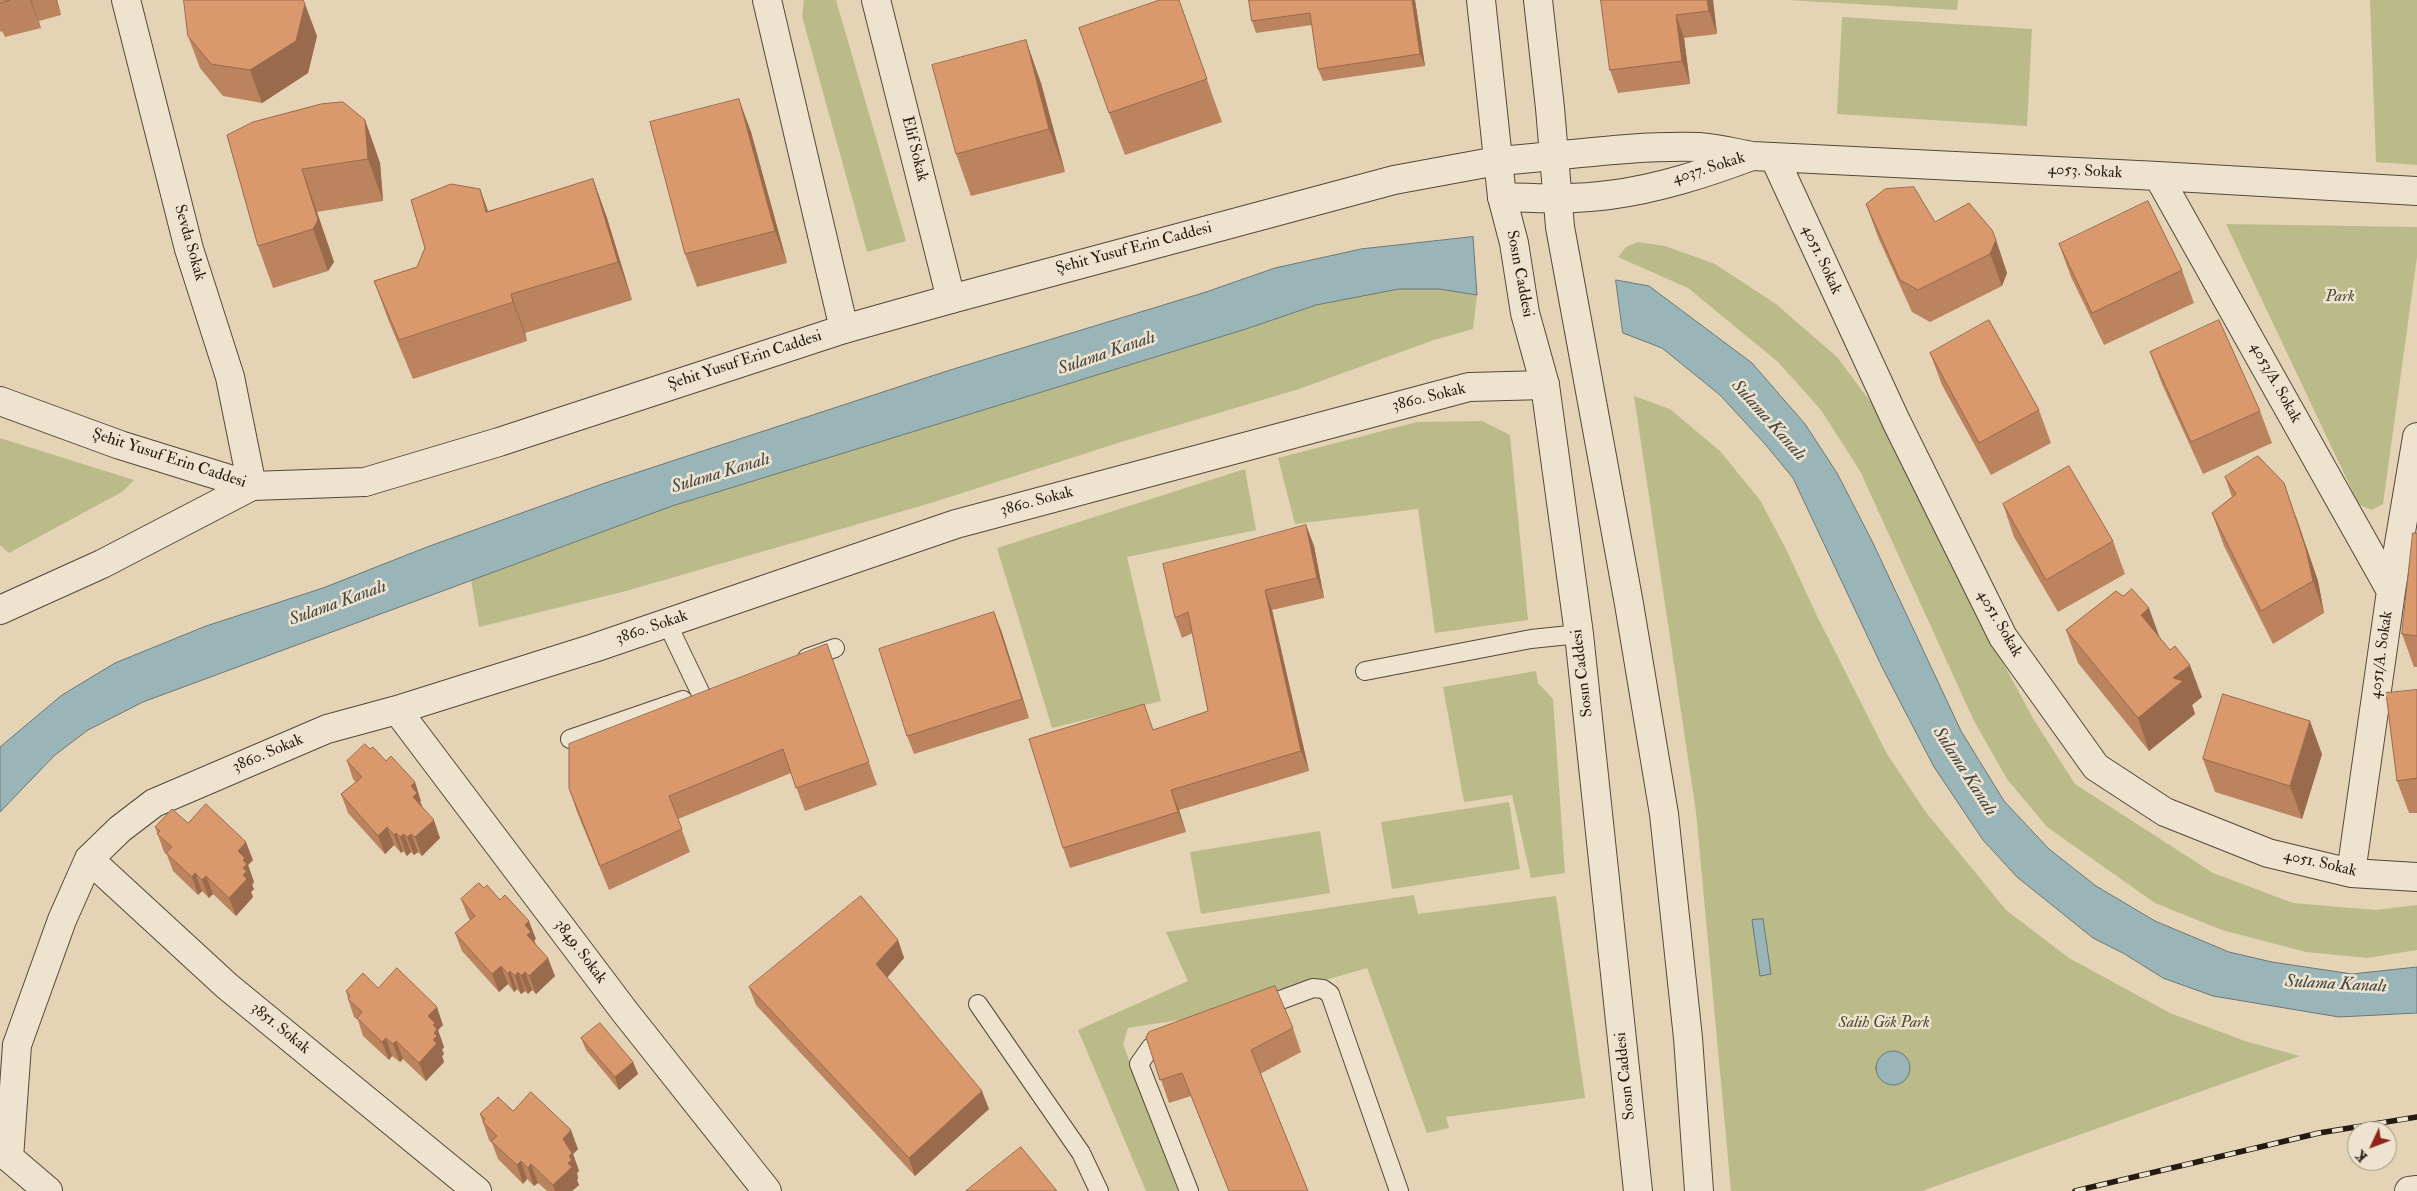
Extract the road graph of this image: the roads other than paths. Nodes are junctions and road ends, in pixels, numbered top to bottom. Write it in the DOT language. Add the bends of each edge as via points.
graph roads {
  1 [pos="126,0"];
  2 [pos="767,0"];
  3 [pos="876,0"];
  4 [pos="1481,0"];
  5 [pos="1538,0"];
  6 [pos="1763,156"];
  7 [pos="1554,157"];
  8 [pos="1497,161"];
  9 [pos="2158,176"];
  10 [pos="2417,191"];
  11 [pos="1502,197"];
  12 [pos="1558,199"];
  13 [pos="951,298"];
  14 [pos="844,329"];
  15 [pos="1545,386"];
  16 [pos="0,401"];
  17 [pos="2417,438"];
  18 [pos="252,486"];
  19 [pos="2391,591"];
  20 [pos="0,610"];
  21 [pos="666,623"];
  22 [pos="1579,634"];
  23 [pos="835,648"];
  24 [pos="790,664"];
  25 [pos="1365,671"];
  26 [pos="718,688"];
  27 [pos="701,694"];
  28 [pos="397,710"];
  29 [pos="570,739"];
  30 [pos="89,858"];
  31 [pos="2352,873"];
  32 [pos="2417,877"];
  33 [pos="978,1004"];
  34 [pos="1241,1014"];
  35 [pos="1188,1034"];
  36 [pos="5,1154"];
  37 [pos="1698,1186"];
  38 [pos="2417,1190"];
  39 [pos="48,1191"];
  40 [pos="477,1191"];
  41 [pos="767,1191"];
  42 [pos="1099,1191"];
  43 [pos="1189,1191"];
  44 [pos="1399,1191"];
  45 [pos="1638,1191"];
  46 [pos="2409,1191"];
  1 -- 18 [label="street, Sevda Sokak" via="189,249 230,377"];
  2 -- 14 [label="street"];
  3 -- 13 [label="street, Elif Sokak"];
  4 -- 8 [label="street, Sosın Caddesi"];
  5 -- 7 [label="street"];
  6 -- 7 [label="street, 4037. Sokak" via="1702,147 1618,148"];
  6 -- 9 [label="street, 4053. Sokak"];
  6 -- 12 [label="street, 4037. Sokak" via="1699,176 1628,192"];
  6 -- 31 [label="street, 4051. Sokak" via="2003,637 2096,767 2165,812 2268,853"];
  7 -- 8 [label="street, 4037. Sokak"];
  7 -- 12 [label="street"];
  8 -- 11 [label="street, Sosın Caddesi"];
  8 -- 13 [label="street, Şehit Yusuf Erin Caddesi" via="1394,180"];
  9 -- 10 [label="street, 4053. Sokak"];
  9 -- 19 [label="street, 4053/A. Sokak"];
  11 -- 12 [label="street, 4037. Sokak"];
  11 -- 15 [label="street, Sosın Caddesi" via="1514,243 1521,295"];
  12 -- 37 [label="street" via="1578,332 1664,814 1688,1038"];
  13 -- 14 [label="street, Şehit Yusuf Erin Caddesi"];
  14 -- 18 [label="street, Şehit Yusuf Erin Caddesi" via="500,442 365,482"];
  15 -- 21 [label="street, 3860. Sokak" via="1469,387 956,524"];
  15 -- 22 [label="street, Sosın Caddesi"];
  16 -- 18 [label="street, Şehit Yusuf Erin Caddesi" via="120,445"];
  17 -- 19 [label="street, 4051/A. Sokak"];
  18 -- 20 [label="street" via="102,564"];
  19 -- 31 [label="street, 4051/A. Sokak"];
  21 -- 27 [label="lane"];
  21 -- 28 [label="street, 3860. Sokak"];
  22 -- 25 [label="lane" via="1531,639"];
  22 -- 45 [label="street, Sosın Caddesi"];
  23 -- 24 [label="lane"];
  26 -- 27 [label="lane"];
  27 -- 29 [label="lane"];
  28 -- 30 [label="street, 3860. Sokak" via="327,729 154,803"];
  28 -- 41 [label="street, 3849. Sokak" via="625,1012"];
  30 -- 36 [label="street, 3860. Sokak" via="62,920 17,1046"];
  30 -- 40 [label="street, 3851. Sokak" via="227,986"];
  31 -- 32 [label="street, 4051. Sokak"];
  33 -- 42 [label="lane" via="1081,1153"];
  34 -- 44 [label="lane" via="1313,988 1330,994"];
  35 -- 43 [label="lane" via="1152,1047 1139,1064"];
  36 -- 39 [label="street"];
  38 -- 46 [label="street"];
}
